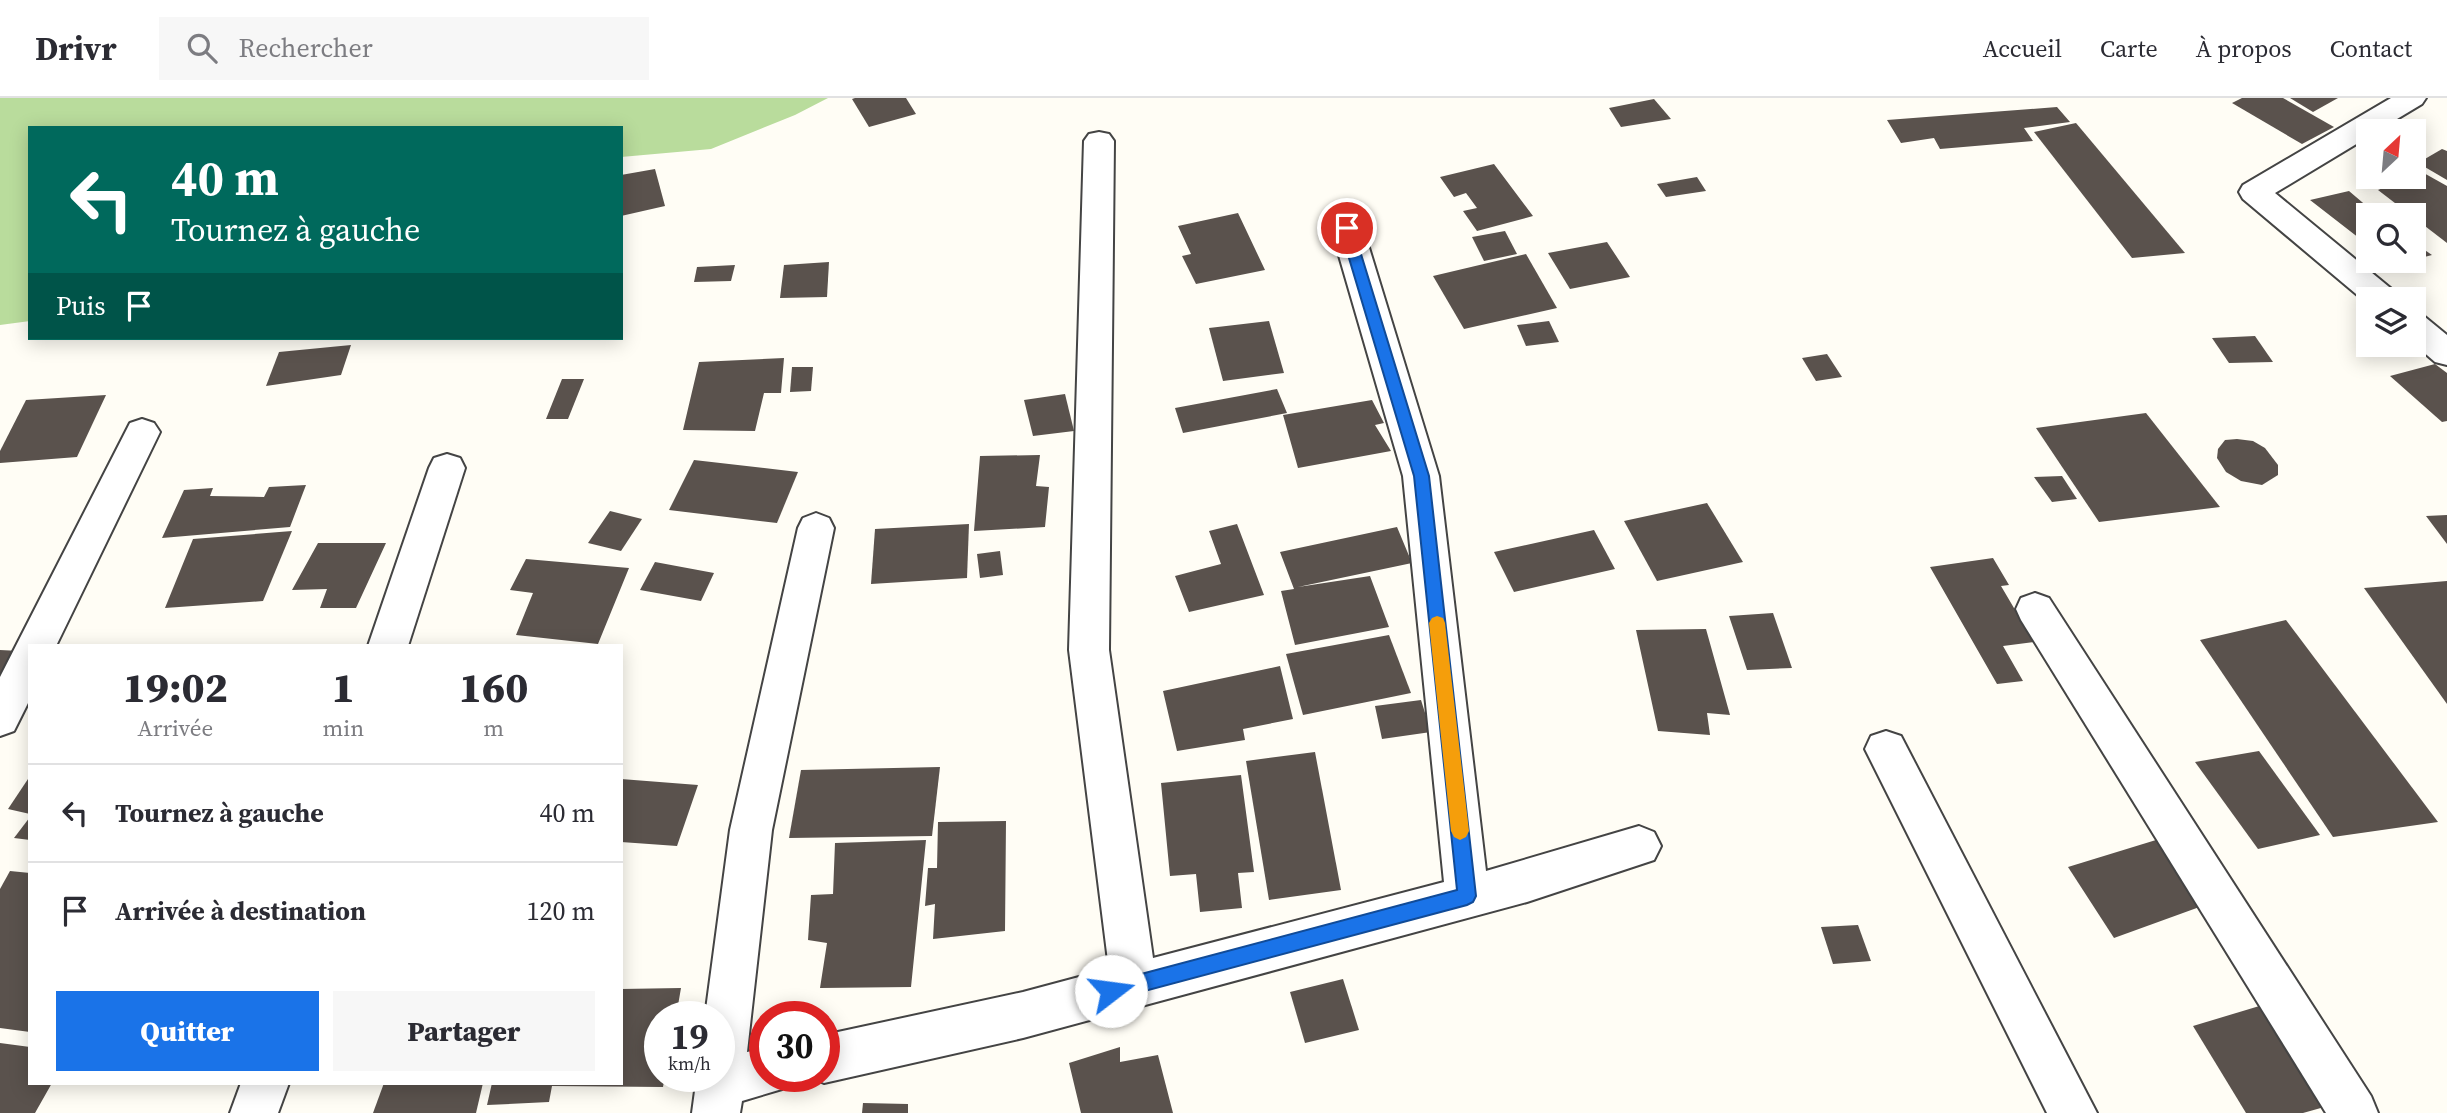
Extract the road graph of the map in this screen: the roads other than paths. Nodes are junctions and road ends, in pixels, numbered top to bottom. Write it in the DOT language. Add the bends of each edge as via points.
graph roads {
  1 [pos="2412,98"];
  2 [pos="1099,141"];
  3 [pos="1347,228"];
  4 [pos="2369,287"];
  5 [pos="2426,336"];
  6 [pos="2447,353"];
  7 [pos="142,432"];
  8 [pos="447,468"];
  9 [pos="816,528"];
  10 [pos="2035,609"];
  11 [pos="37,644"];
  12 [pos="389,644"];
  13 [pos="28,662"];
  14 [pos="0,718"];
  15 [pos="1886,749"];
  16 [pos="1639,846"];
  17 [pos="1467,896"];
  18 [pos="1133,985"];
  19 [pos="840,1055"];
  20 [pos="735,1074"];
  21 [pos="264,1085"];
  22 [pos="254,1113"];
  23 [pos="2073,1113"];
  24 [pos="2354,1113"];
  1 -- 4 [label="street" via="2254,192"];
  2 -- 18 [label="street" via="1089,650"];
  3 -- 17 [label="street" via="1422,476"];
  5 -- 6 [label="street"];
  7 -- 11 [label="street"];
  8 -- 12 [label="street"];
  9 -- 20 [label="street" via="751,830"];
  10 -- 24 [label="street"];
  13 -- 14 [label="street"];
  15 -- 23 [label="street"];
  16 -- 17 [label="street"];
  17 -- 18 [label="street"];
  18 -- 19 [label="street"];
  21 -- 22 [label="street"];
}
